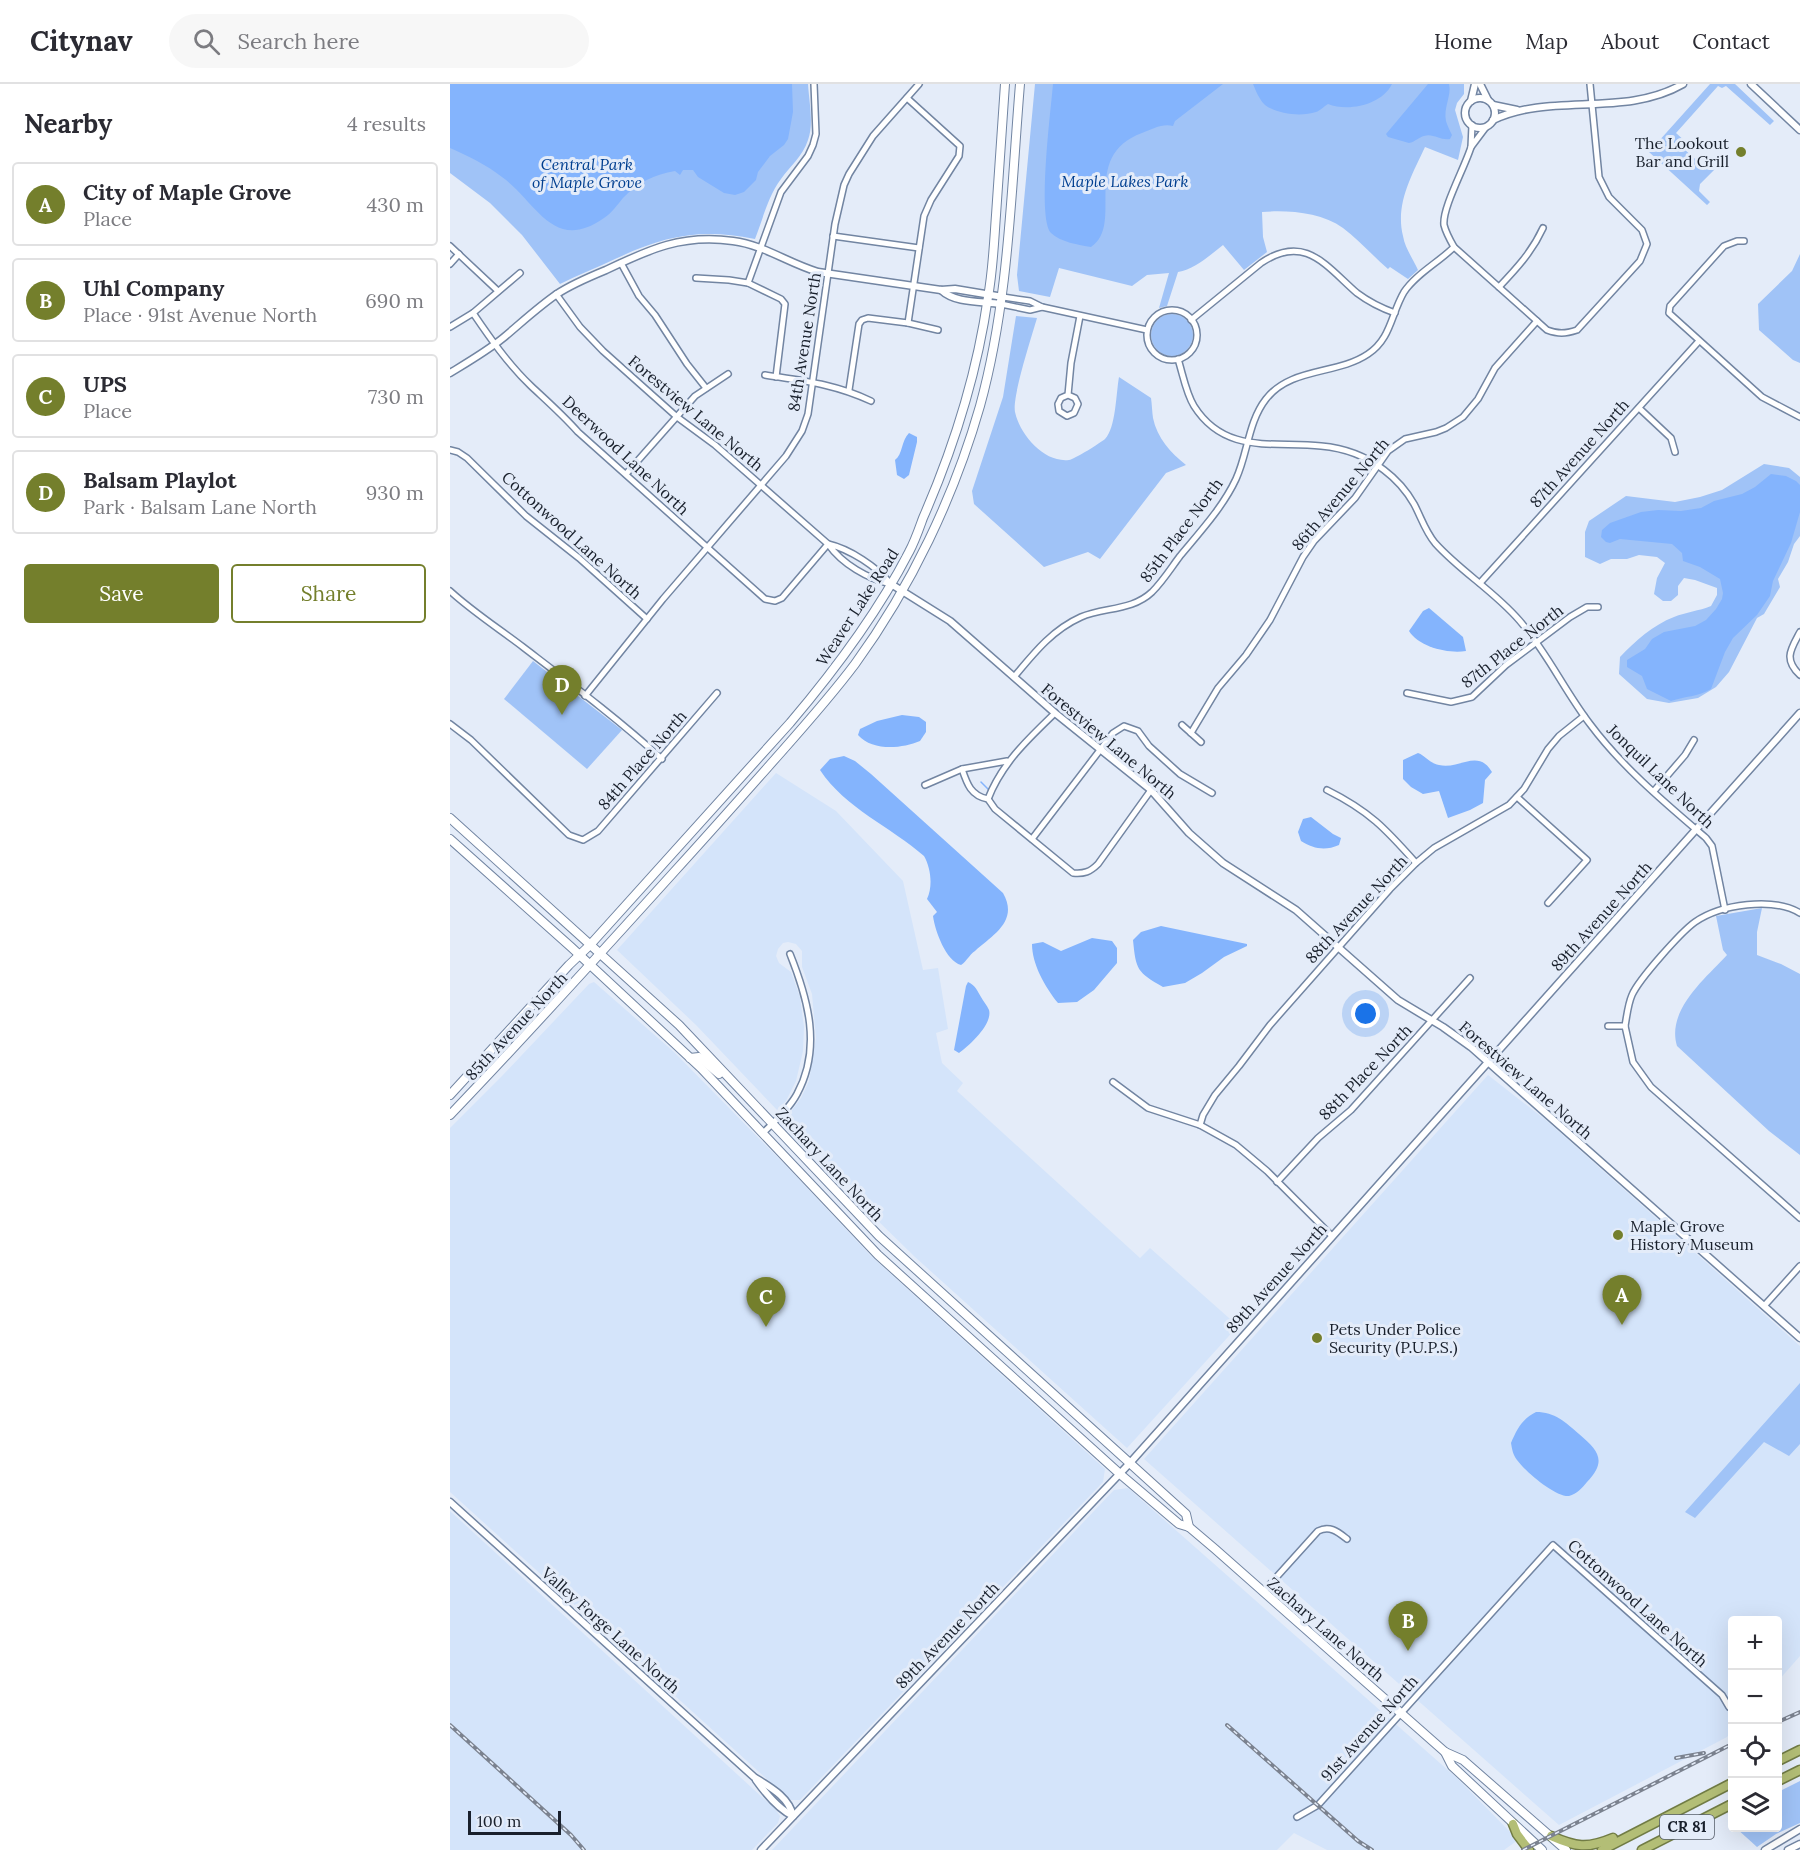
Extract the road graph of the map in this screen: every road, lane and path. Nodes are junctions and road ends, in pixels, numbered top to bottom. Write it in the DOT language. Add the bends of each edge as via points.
graph roads {
  1 [pos="814,84"];
  2 [pos="919,84"];
  3 [pos="1005,84"];
  4 [pos="1020,84"];
  5 [pos="1478,84"];
  6 [pos="1590,84"];
  7 [pos="1683,84"];
  8 [pos="1751,84"];
  9 [pos="907,98"];
  10 [pos="1472,101"];
  11 [pos="1490,103"];
  12 [pos="1592,105"];
  13 [pos="1517,111"];
  14 [pos="1494,120"];
  15 [pos="1472,125"];
  16 [pos="1486,127"];
  17 [pos="1800,130"];
  18 [pos="1471,147"];
  19 [pos="1543,228"];
  20 [pos="833,236"];
  21 [pos="1744,241"];
  22 [pos="450,246"];
  23 [pos="760,247"];
  24 [pos="1454,247"];
  25 [pos="919,248"];
  26 [pos="459,254"];
  27 [pos="621,263"];
  28 [pos="450,264"];
  29 [pos="520,273"];
  30 [pos="828,273"];
  31 [pos="696,278"];
  32 [pos="748,283"];
  33 [pos="914,286"];
  34 [pos="1499,287"];
  35 [pos="498,291"];
  36 [pos="556,294"];
  37 [pos="988,298"];
  38 [pos="1002,300"];
  39 [pos="472,313"];
  40 [pos="1395,313"];
  41 [pos="1080,316"];
  42 [pos="1191,320"];
  43 [pos="1537,321"];
  44 [pos="908,323"];
  45 [pos="450,327"];
  46 [pos="938,330"];
  47 [pos="1147,330"];
  48 [pos="1699,341"];
  49 [pos="494,345"];
  50 [pos="1178,359"];
  51 [pos="450,373"];
  52 [pos="728,374"];
  53 [pos="765,375"];
  54 [pos="776,377"];
  55 [pos="813,382"];
  56 [pos="706,388"];
  57 [pos="849,390"];
  58 [pos="1068,395"];
  59 [pos="871,400"];
  60 [pos="1639,408"];
  61 [pos="677,417"];
  62 [pos="1800,417"];
  63 [pos="1247,443"];
  64 [pos="451,450"];
  65 [pos="1675,452"];
  66 [pos="1378,465"];
  67 [pos="626,474"];
  68 [pos="760,485"];
  69 [pos="828,544"];
  70 [pos="708,548"];
  71 [pos="1480,583"];
  72 [pos="891,584"];
  73 [pos="902,591"];
  74 [pos="450,592"];
  75 [pos="1598,606"];
  76 [pos="647,619"];
  77 [pos="1800,632"];
  78 [pos="1538,642"];
  79 [pos="1800,675"];
  80 [pos="1014,677"];
  81 [pos="717,693"];
  82 [pos="1407,693"];
  83 [pos="585,696"];
  84 [pos="1055,713"];
  85 [pos="1800,713"];
  86 [pos="1584,717"];
  87 [pos="450,724"];
  88 [pos="1182,725"];
  89 [pos="1191,733"];
  90 [pos="1694,740"];
  91 [pos="1201,742"];
  92 [pos="1100,749"];
  93 [pos="662,759"];
  94 [pos="1007,761"];
  95 [pos="963,769"];
  96 [pos="925,785"];
  97 [pos="1151,790"];
  98 [pos="1327,790"];
  99 [pos="1654,791"];
  100 [pos="1212,793"];
  101 [pos="1517,797"];
  102 [pos="988,799"];
  103 [pos="450,818"];
  104 [pos="1696,830"];
  105 [pos="450,839"];
  106 [pos="1032,839"];
  107 [pos="1416,863"];
  108 [pos="1548,903"];
  109 [pos="1725,910"];
  110 [pos="1800,913"];
  111 [pos="591,945"];
  112 [pos="1338,948"];
  113 [pos="601,954"];
  114 [pos="790,954"];
  115 [pos="579,956"];
  116 [pos="590,966"];
  117 [pos="1470,978"];
  118 [pos="1432,1021"];
  119 [pos="1608,1026"];
  120 [pos="1625,1026"];
  121 [pos="690,1058"];
  122 [pos="1488,1062"];
  123 [pos="1113,1082"];
  124 [pos="738,1086"];
  125 [pos="450,1095"];
  126 [pos="450,1115"];
  127 [pos="773,1123"];
  128 [pos="1200,1125"];
  129 [pos="763,1133"];
  130 [pos="1277,1182"];
  131 [pos="1800,1218"];
  132 [pos="1332,1236"];
  133 [pos="1800,1266"];
  134 [pos="1764,1306"];
  135 [pos="1800,1338"];
  136 [pos="1130,1464"];
  137 [pos="1120,1474"];
  138 [pos="450,1502"];
  139 [pos="1189,1527"];
  140 [pos="1347,1539"];
  141 [pos="1553,1545"];
  142 [pos="1263,1592"];
  143 [pos="1728,1705"];
  144 [pos="1401,1713"];
  145 [pos="1800,1750"];
  146 [pos="1445,1752"];
  147 [pos="1782,1759"];
  148 [pos="1800,1770"];
  149 [pos="1782,1779"];
  150 [pos="1728,1785"];
  151 [pos="1728,1806"];
  152 [pos="793,1816"];
  153 [pos="1297,1816"];
  154 [pos="1659,1821"];
  155 [pos="1513,1824"];
  156 [pos="1800,1829"];
  157 [pos="1551,1836"];
  158 [pos="1800,1844"];
  159 [pos="1532,1847"];
  160 [pos="761,1850"];
  161 [pos="1542,1850"];
  162 [pos="1566,1850"];
  163 [pos="1602,1850"];
  164 [pos="1642,1850"];
  165 [pos="1765,1850"];
  166 [pos="1788,1850"];
  1 -- 23 [label="street" via="813,145 781,192"];
  2 -- 9 [label="street, 84th Avenue North"];
  3 -- 37 [label="main road, Weaver Lake Road"];
  4 -- 38 [label="main road, Weaver Lake Road"];
  5 -- 10 [label="street"];
  5 -- 11 [label="street"];
  6 -- 12 [label="street"];
  7 -- 12 [label="street" via="1648,99"];
  8 -- 17 [label="street"];
  9 -- 20 [label="street, 84th Avenue North" via="873,136 849,174"];
  9 -- 25 [label="street" via="960,146 960,156 924,216"];
  10 -- 11 [label="street" via="1478,98"];
  10 -- 15 [label="street" via="1465,113"];
  11 -- 13 [label="street"];
  11 -- 14 [label="street"];
  12 -- 13 [label="street"];
  12 -- 43 [label="street" via="1601,184 1642,230 1647,244 1641,261 1576,330 1557,333"];
  13 -- 14 [label="street"];
  14 -- 16 [label="street"];
  15 -- 16 [label="street"];
  15 -- 18 [label="street"];
  16 -- 18 [label="street"];
  18 -- 24 [label="street" via="1446,208 1444,222"];
  19 -- 34 [label="street" via="1536,245"];
  20 -- 25 [label="street"];
  20 -- 30 [label="street, 84th Avenue North"];
  21 -- 48 [label="street" via="1724,246 1670,306 1669,313"];
  22 -- 26 [label="street"];
  23 -- 27 [label="street" via="724,240 680,242 648,250"];
  23 -- 30 [label="street" via="801,266"];
  23 -- 32 [label="street"];
  24 -- 34 [label="street"];
  24 -- 40 [label="street, 85th Place North" via="1410,284"];
  25 -- 33 [label="street"];
  26 -- 28 [label="street"];
  26 -- 35 [label="street"];
  27 -- 36 [label="street"];
  27 -- 56 [label="street" via="639,296"];
  29 -- 35 [label="street"];
  30 -- 33 [label="street"];
  30 -- 55 [label="street, 84th Avenue North"];
  31 -- 32 [label="street"];
  32 -- 54 [label="street" via="785,304"];
  33 -- 37 [label="street"];
  33 -- 44 [label="street"];
  34 -- 43 [label="street"];
  35 -- 39 [label="street"];
  36 -- 49 [label="street"];
  36 -- 61 [label="street, Forestview Lane North" via="595,344"];
  37 -- 38 [label="street"];
  37 -- 72 [label="main road, Weaver Lake Road" via="969,393 955,437 910,550"];
  38 -- 41 [label="street" via="1030,310 1042,307"];
  38 -- 73 [label="main road, Weaver Lake Road" via="980,406 964,454"];
  39 -- 45 [label="street"];
  39 -- 49 [label="street, Deerwood Lane North"];
  40 -- 42 [label="street" via="1364,298 1314,256 1299,251 1273,254"];
  40 -- 63 [label="street, 85th Place North" via="1380,343 1367,354 1296,377 1268,396"];
  41 -- 47 [label="street"];
  41 -- 58 [label="street"];
  42 -- 47 [label="street" via="1174,310 1162,312"];
  42 -- 50 [label="street" via="1197,335 1195,343 1186,356"];
  43 -- 66 [label="street, 86th Avenue North" via="1495,368 1463,417 1446,428 1396,444"];
  44 -- 46 [label="street"];
  44 -- 57 [label="street" via="862,320"];
  47 -- 50 [label="street" via="1154,354"];
  48 -- 60 [label="street, 87th Avenue North"];
  48 -- 62 [label="street" via="1762,397"];
  49 -- 51 [label="street"];
  49 -- 67 [label="street, Deerwood Lane North" via="530,385"];
  50 -- 63 [label="street, Jonquil Lane North" via="1191,400 1206,421"];
  52 -- 56 [label="street"];
  53 -- 54 [label="street"];
  54 -- 55 [label="street"];
  55 -- 57 [label="street"];
  55 -- 68 [label="street, 84th Avenue North" via="802,431"];
  56 -- 61 [label="street"];
  57 -- 59 [label="street"];
  60 -- 65 [label="street" via="1671,438"];
  60 -- 71 [label="street, 87th Avenue North"];
  61 -- 67 [label="street"];
  61 -- 68 [label="street, Forestview Lane North"];
  63 -- 66 [label="street, Jonquil Lane North" via="1331,447"];
  63 -- 80 [label="street, 85th Place North" via="1236,479 1222,502 1152,592 1129,606 1088,614 1064,626 1044,642"];
  64 -- 76 [label="street, Cottonwood Lane North" via="467,458 526,516"];
  66 -- 71 [label="street, Jonquil Lane North" via="1406,492 1436,544"];
  66 -- 89 [label="street, 86th Avenue North" via="1355,498 1314,541 1270,620 1218,688"];
  67 -- 70 [label="street, Deerwood Lane North"];
  68 -- 69 [label="street, Forestview Lane North"];
  68 -- 70 [label="street, 84th Avenue North"];
  69 -- 70 [label="street, Deerwood Lane North" via="782,598 775,601 765,598"];
  69 -- 72 [label="street, Forestview Lane North" via="845,549"];
  69 -- 72 [label="street, Forestview Lane North" via="840,558 877,581"];
  70 -- 76 [label="street, 84th Avenue North"];
  71 -- 78 [label="street, Jonquil Lane North"];
  72 -- 73 [label="street, Forestview Lane North"];
  72 -- 111 [label="main road, Weaver Lake Road" via="815,693"];
  73 -- 80 [label="street, Forestview Lane North" via="950,621"];
  73 -- 113 [label="main road, Weaver Lake Road" via="834,691"];
  74 -- 83 [label="street"];
  75 -- 78 [label="street, 87th Place North" via="1578,612"];
  76 -- 83 [label="street, 84th Avenue North"];
  77 -- 79 [label="street" via="1789,655 1792,667"];
  78 -- 82 [label="street, 87th Place North" via="1467,699 1451,702"];
  78 -- 86 [label="street, Jonquil Lane North"];
  80 -- 84 [label="street, Forestview Lane North"];
  81 -- 93 [label="street, 84th Place North"];
  83 -- 93 [label="street"];
  84 -- 92 [label="street, Forestview Lane North"];
  84 -- 94 [label="street"];
  85 -- 104 [label="street, 89th Avenue North"];
  86 -- 99 [label="street, Jonquil Lane North"];
  86 -- 101 [label="street, 88th Avenue North" via="1548,749"];
  87 -- 93 [label="street, 84th Place North" via="569,835 584,840 598,831"];
  88 -- 89 [label="street"];
  89 -- 91 [label="street"];
  90 -- 99 [label="street"];
  92 -- 97 [label="street, Forestview Lane North"];
  92 -- 100 [label="street" via="1118,729 1132,727 1180,774"];
  92 -- 106 [label="street"];
  94 -- 95 [label="street"];
  94 -- 102 [label="street"];
  95 -- 96 [label="street"];
  95 -- 102 [label="street" via="973,792"];
  97 -- 106 [label="street" via="1091,871 1073,873"];
  97 -- 112 [label="street, Forestview Lane North" via="1204,848 1290,906"];
  98 -- 107 [label="street" via="1378,822"];
  99 -- 104 [label="street, Jonquil Lane North"];
  101 -- 107 [label="street, 88th Avenue North" via="1500,812 1446,840"];
  101 -- 108 [label="street" via="1587,860"];
  102 -- 106 [label="street"];
  103 -- 111 [label="main road, Zachary Lane North"];
  104 -- 109 [label="street, Jonquil Lane North" via="1712,846"];
  104 -- 122 [label="street, 89th Avenue North"];
  105 -- 115 [label="main road, Zachary Lane North"];
  107 -- 112 [label="street, 88th Avenue North"];
  109 -- 110 [label="street" via="1771,903"];
  109 -- 120 [label="street" via="1694,922 1647,974 1632,996"];
  111 -- 113 [label="main road, Zachary Lane North"];
  111 -- 115 [label="main road, Weaver Lake Road"];
  112 -- 118 [label="street, Forestview Lane North" via="1398,1000"];
  112 -- 128 [label="street, 88th Avenue North" via="1215,1095"];
  113 -- 116 [label="main road, 85th Avenue North"];
  113 -- 124 [label="main road, Zachary Lane North"];
  114 -- 127 [label="street" via="807,999 810,1046 797,1095"];
  115 -- 116 [label="main road, Zachary Lane North"];
  115 -- 125 [label="main road, 85th Avenue North"];
  116 -- 121 [label="main road, Zachary Lane North"];
  116 -- 126 [label="main road, 85th Avenue North"];
  117 -- 118 [label="street, 88th Place North"];
  118 -- 122 [label="street, Forestview Lane North"];
  118 -- 130 [label="street, 88th Place North" via="1351,1110"];
  119 -- 120 [label="street"];
  120 -- 131 [label="street" via="1633,1062 1651,1087"];
  121 -- 124 [label="main road" via="705,1060 725,1080"];
  121 -- 129 [label="main road, Zachary Lane North"];
  122 -- 132 [label="street, 89th Avenue North"];
  122 -- 134 [label="street, Forestview Lane North"];
  123 -- 128 [label="street" via="1148,1108"];
  124 -- 127 [label="main road, Zachary Lane North"];
  127 -- 129 [label="street"];
  127 -- 136 [label="main road, Zachary Lane North" via="886,1243"];
  128 -- 130 [label="street" via="1236,1145"];
  129 -- 137 [label="main road, Zachary Lane North" via="878,1255"];
  130 -- 132 [label="street"];
  132 -- 136 [label="street, 89th Avenue North"];
  133 -- 134 [label="street"];
  134 -- 135 [label="street, Forestview Lane North"];
  136 -- 137 [label="street, 89th Avenue North"];
  136 -- 139 [label="main road, Zachary Lane North" via="1186,1514"];
  137 -- 139 [label="main road, Zachary Lane North" via="1179,1524"];
  137 -- 152 [label="street, 89th Avenue North"];
  138 -- 152 [label="street, Valley Forge Lane North"];
  139 -- 142 [label="main road, Zachary Lane North"];
  140 -- 142 [label="street" via="1331,1529 1318,1531"];
  141 -- 143 [label="street, Cottonwood Lane North" via="1722,1695"];
  141 -- 144 [label="street, 91st Avenue North"];
  142 -- 144 [label="main road, Zachary Lane North"];
  144 -- 146 [label="main road, Zachary Lane North"];
  144 -- 153 [label="street, 91st Avenue North" via="1318,1805"];
  145 -- 147 [label="highway"];
  146 -- 155 [label="main road, Zachary Lane North" via="1452,1766"];
  146 -- 157 [label="main road, Zachary Lane North" via="1463,1760"];
  148 -- 149 [label="highway"];
  150 -- 154 [label="highway, CR 81"];
  151 -- 164 [label="highway, CR 81"];
  152 -- 160 [label="street, 89th Avenue North"];
  154 -- 157 [label="highway" via="1592,1846 1574,1845"];
  154 -- 163 [label="highway, CR 81"];
  155 -- 159 [label="highway" via="1517,1834"];
  156 -- 165 [label="street"];
  157 -- 162 [label="main road, Zachary Lane North"];
  158 -- 166 [label="street"];
  159 -- 161 [label="main road"];
}
